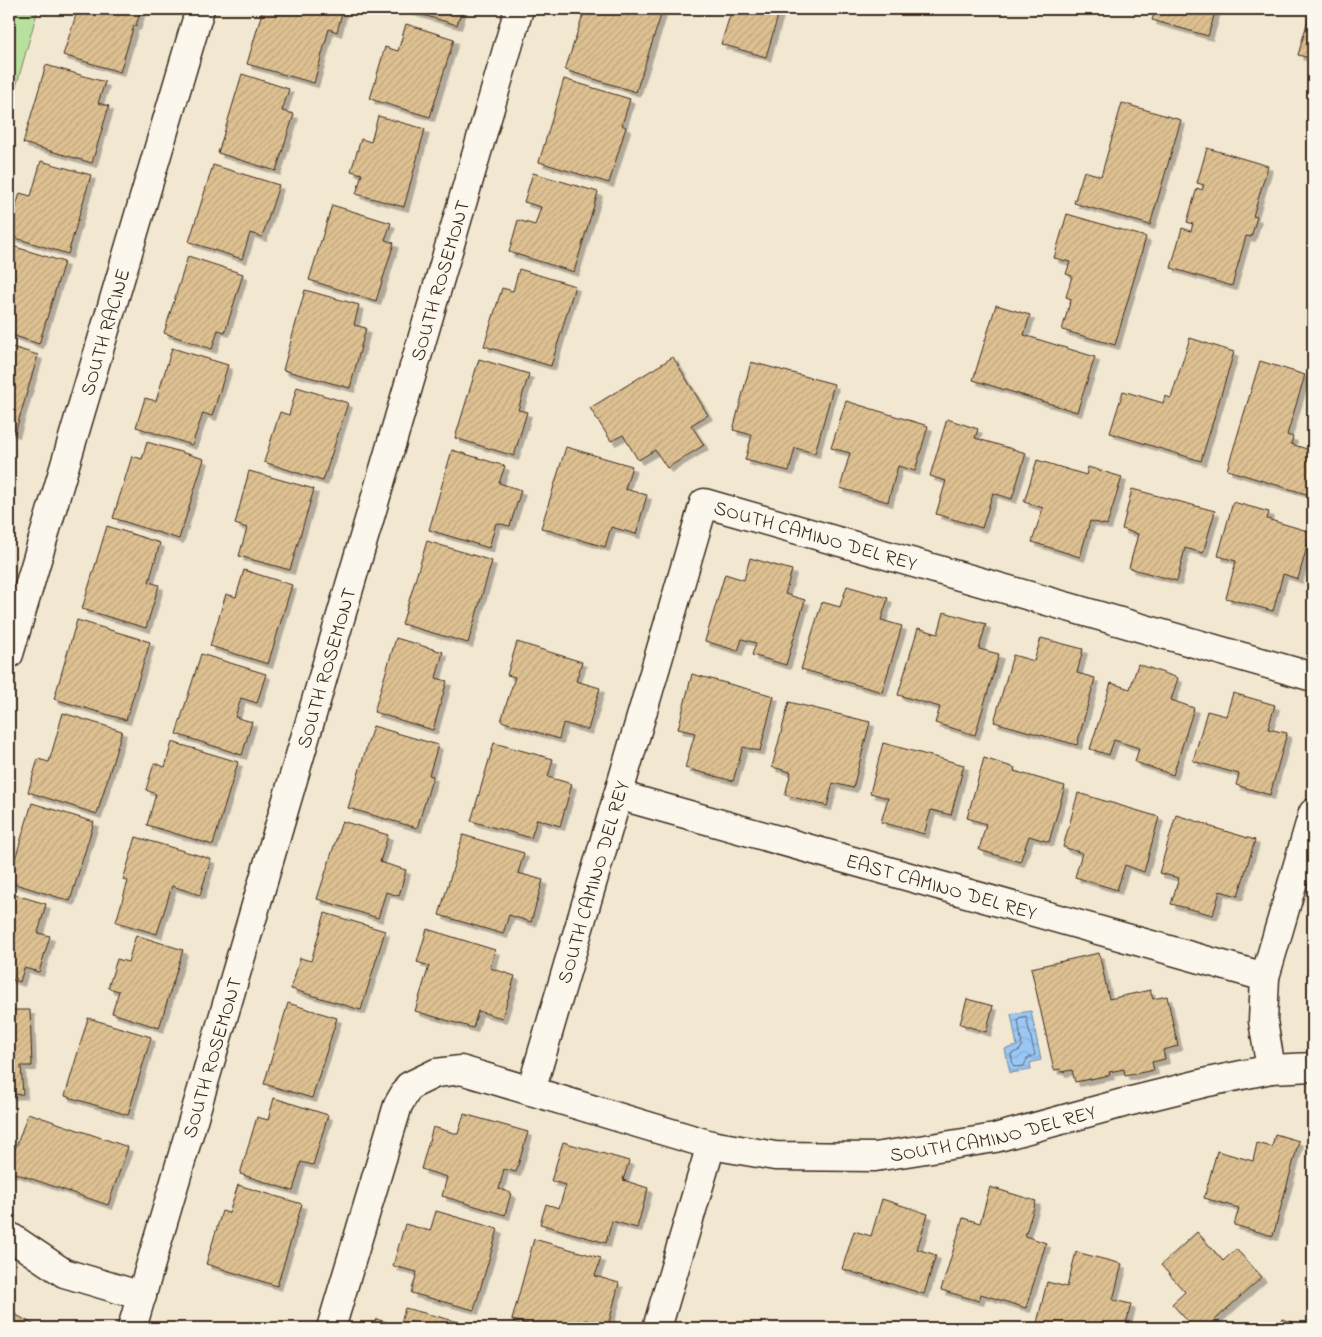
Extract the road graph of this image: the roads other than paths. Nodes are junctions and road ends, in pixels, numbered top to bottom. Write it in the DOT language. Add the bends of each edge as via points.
graph roads {
  1 [pos="200,9"];
  2 [pos="519,9"];
  3 [pos="9,654"];
  4 [pos="1313,677"];
  5 [pos="618,794"];
  6 [pos="1313,813"];
  7 [pos="1266,977"];
  8 [pos="1313,1067"];
  9 [pos="1271,1069"];
  10 [pos="531,1091"];
  11 [pos="711,1145"];
  12 [pos="9,1236"];
  13 [pos="142,1296"];
  14 [pos="132,1328"];
  15 [pos="331,1328"];
  16 [pos="657,1328"];
  1 -- 3 [label="street, SOUTH RACINE"];
  2 -- 13 [label="street, SOUTH ROSEMONT"];
  4 -- 5 [label="street, SOUTH CAMINO DEL REY" via="704,503"];
  5 -- 7 [label="street, EAST CAMINO DEL REY"];
  5 -- 10 [label="street, SOUTH CAMINO DEL REY"];
  6 -- 7 [label="street"];
  7 -- 9 [label="street" via="1264,1021"];
  8 -- 9 [label="street, SOUTH CAMINO DEL REY"];
  9 -- 11 [label="street, SOUTH CAMINO DEL REY" via="1132,1101 995,1138 875,1157 774,1156"];
  10 -- 11 [label="street, SOUTH CAMINO DEL REY"];
  10 -- 15 [label="street, SOUTH CAMINO DEL REY" via="461,1070 436,1073 409,1086 398,1105"];
  11 -- 16 [label="street"];
  12 -- 13 [label="street" via="64,1273"];
  13 -- 14 [label="street, SOUTH ROSEMONT"];
}
